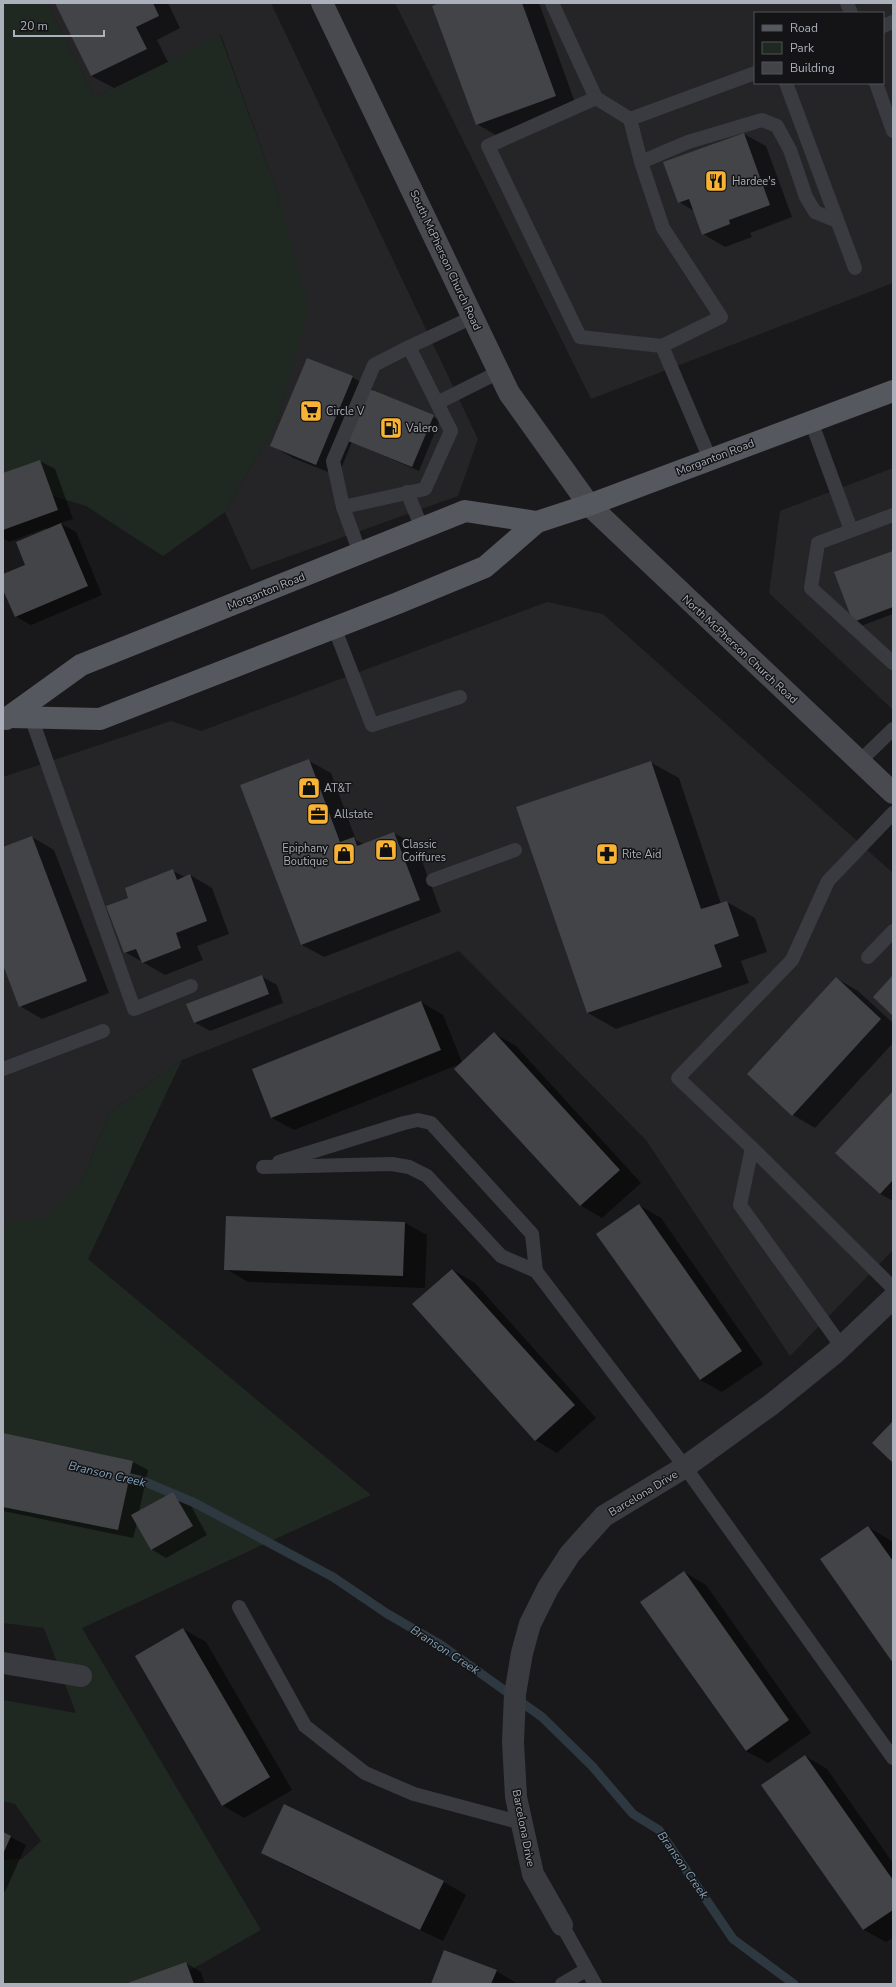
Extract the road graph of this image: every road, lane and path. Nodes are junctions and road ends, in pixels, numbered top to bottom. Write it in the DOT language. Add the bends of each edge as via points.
graph roads {
  1 [pos="322,3"];
  2 [pos="552,3"];
  3 [pos="754,73"];
  4 [pos="786,84"];
  5 [pos="876,84"];
  6 [pos="596,98"];
  7 [pos="630,119"];
  8 [pos="893,131"];
  9 [pos="641,162"];
  10 [pos="837,221"];
  11 [pos="855,268"];
  12 [pos="473,317"];
  13 [pos="662,346"];
  14 [pos="408,347"];
  15 [pos="499,372"];
  16 [pos="893,391"];
  17 [pos="437,403"];
  18 [pos="811,422"];
  19 [pos="710,460"];
  20 [pos="407,492"];
  21 [pos="589,505"];
  22 [pos="343,507"];
  23 [pos="893,515"];
  24 [pos="537,522"];
  25 [pos="422,528"];
  26 [pos="851,530"];
  27 [pos="360,553"];
  28 [pos="334,627"];
  29 [pos="893,663"];
  30 [pos="460,697"];
  31 [pos="15,718"];
  32 [pos="893,729"];
  33 [pos="860,761"];
  34 [pos="893,793"];
  35 [pos="893,813"];
  36 [pos="515,850"];
  37 [pos="433,880"];
  38 [pos="893,931"];
  39 [pos="868,957"];
  40 [pos="191,986"];
  41 [pos="103,1031"];
  42 [pos="3,1069"];
  43 [pos="752,1148"];
  44 [pos="536,1271"];
  45 [pos="893,1288"];
  46 [pos="889,1308"];
  47 [pos="842,1347"];
  48 [pos="685,1467"];
  49 [pos="239,1607"];
  50 [pos="3,1663"];
  51 [pos="81,1676"];
  52 [pos="893,1758"];
  53 [pos="522,1823"];
  54 [pos="562,1925"];
  55 [pos="586,1970"];
  56 [pos="562,1984"];
  57 [pos="595,1984"];
  1 -- 12 [label="main road, South McPherson Church Road"];
  2 -- 6 [label="lane"];
  3 -- 7 [label="lane"];
  4 -- 10 [label="lane"];
  5 -- 8 [label="lane"];
  6 -- 7 [label="lane"];
  6 -- 13 [label="lane" via="488,146 580,337"];
  7 -- 9 [label="lane"];
  9 -- 10 [label="lane" via="688,142 762,120 777,126 790,150 806,197 815,212"];
  9 -- 13 [label="lane" via="663,228 721,317"];
  10 -- 11 [label="lane"];
  12 -- 14 [label="lane"];
  12 -- 15 [label="main road, South McPherson Church Road"];
  13 -- 19 [label="lane"];
  14 -- 17 [label="lane"];
  14 -- 22 [label="lane" via="374,365 333,461"];
  15 -- 17 [label="lane"];
  15 -- 21 [label="main road, South McPherson Church Road" via="509,393"];
  16 -- 18 [label="main road, Morganton Road"];
  17 -- 20 [label="lane" via="451,431 425,489"];
  18 -- 19 [label="main road, Morganton Road"];
  18 -- 26 [label="lane"];
  19 -- 21 [label="main road, Morganton Road"];
  20 -- 22 [label="lane"];
  20 -- 25 [label="lane"];
  21 -- 24 [label="main road, Morganton Road"];
  21 -- 33 [label="main road, North McPherson Church Road"];
  22 -- 27 [label="lane"];
  23 -- 26 [label="lane"];
  24 -- 25 [label="main road, Morganton Road" via="465,511"];
  24 -- 28 [label="main road, Morganton Road" via="484,567"];
  25 -- 27 [label="main road, Morganton Road"];
  26 -- 29 [label="lane" via="818,543 811,588"];
  27 -- 31 [label="main road, Morganton Road" via="80,665"];
  28 -- 30 [label="lane" via="372,725"];
  28 -- 31 [label="main road, Morganton Road" via="100,719"];
  31 -- 40 [label="lane" via="134,1009"];
  32 -- 33 [label="lane"];
  33 -- 34 [label="main road, North McPherson Church Road"];
  35 -- 43 [label="lane" via="828,881 792,960 678,1078"];
  36 -- 37 [label="lane"];
  38 -- 39 [label="lane"];
  41 -- 42 [label="lane"];
  43 -- 45 [label="lane"];
  43 -- 47 [label="lane" via="740,1205"];
  44 -- 44 [label="lane" via="501,1256 427,1176 409,1167 392,1164 263,1167 404,1123 418,1120 431,1123 532,1234"];
  44 -- 48 [label="lane"];
  46 -- 47 [label="street, Barcelona Drive"];
  47 -- 48 [label="street, Barcelona Drive" via="804,1380"];
  48 -- 52 [label="lane"];
  48 -- 53 [label="street, Barcelona Drive" via="604,1516 570,1554 548,1588 530,1624 515,1694 516,1797"];
  49 -- 53 [label="lane" via="305,1726 365,1773 414,1794"];
  50 -- 51 [label="street"];
  53 -- 54 [label="street, Barcelona Drive" via="533,1874"];
  54 -- 55 [label="lane, Barcelona Drive"];
  55 -- 56 [label="lane"];
  55 -- 57 [label="lane, Barcelona Drive"];
}
